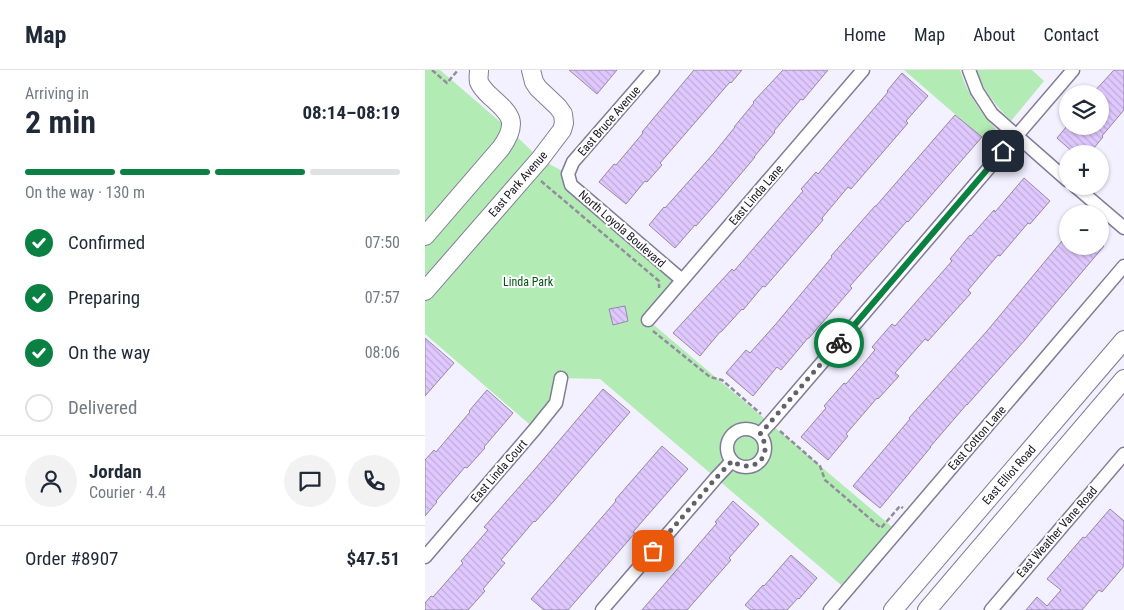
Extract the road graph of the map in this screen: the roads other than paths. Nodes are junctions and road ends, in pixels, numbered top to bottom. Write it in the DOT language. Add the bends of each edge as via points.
graph roads {
  1 [pos="479,70"];
  2 [pos="531,70"];
  3 [pos="653,70"];
  4 [pos="863,70"];
  5 [pos="969,70"];
  6 [pos="1073,70"];
  7 [pos="1016,136"];
  8 [pos="1059,173"];
  9 [pos="568,174"];
  10 [pos="1086,195"];
  11 [pos="1124,228"];
  12 [pos="425,236"];
  13 [pos="1124,266"];
  14 [pos="682,280"];
  15 [pos="425,291"];
  16 [pos="649,324"];
  17 [pos="1124,340"];
  18 [pos="561,378"];
  19 [pos="1124,379"];
  20 [pos="760,434"];
  21 [pos="1124,454"];
  22 [pos="732,461"];
  23 [pos="425,557"];
  24 [pos="932,608"];
  25 [pos="603,610"];
  26 [pos="830,610"];
  27 [pos="893,610"];
  28 [pos="991,610"];
  1 -- 12 [label="main road" via="479,82 484,90 510,117 511,131 501,148"];
  2 -- 15 [label="main road, East Park Avenue" via="538,88 563,114 562,130"];
  3 -- 9 [label="street, East Bruce Avenue" via="573,162"];
  4 -- 14 [label="street, East Linda Lane"];
  5 -- 7 [label="street" via="977,92 992,114"];
  6 -- 7 [label="street"];
  7 -- 8 [label="street"];
  7 -- 20 [label="street"];
  9 -- 14 [label="street, North Loyola Boulevard" via="571,185"];
  10 -- 11 [label="street"];
  13 -- 26 [label="street, East Cotton Lane"];
  14 -- 16 [label="street, East Linda Lane"];
  17 -- 27 [label="main road, East Elliot Road"];
  18 -- 23 [label="street, East Linda Court" via="556,403"];
  19 -- 24 [label="main road, East Elliot Road"];
  20 -- 22 [label="street" via="750,428 736,431 727,448"];
  20 -- 22 [label="street" via="765,445 764,456 759,462 747,467"];
  21 -- 28 [label="street, East Weather Vane Road"];
  22 -- 25 [label="street"];
}
